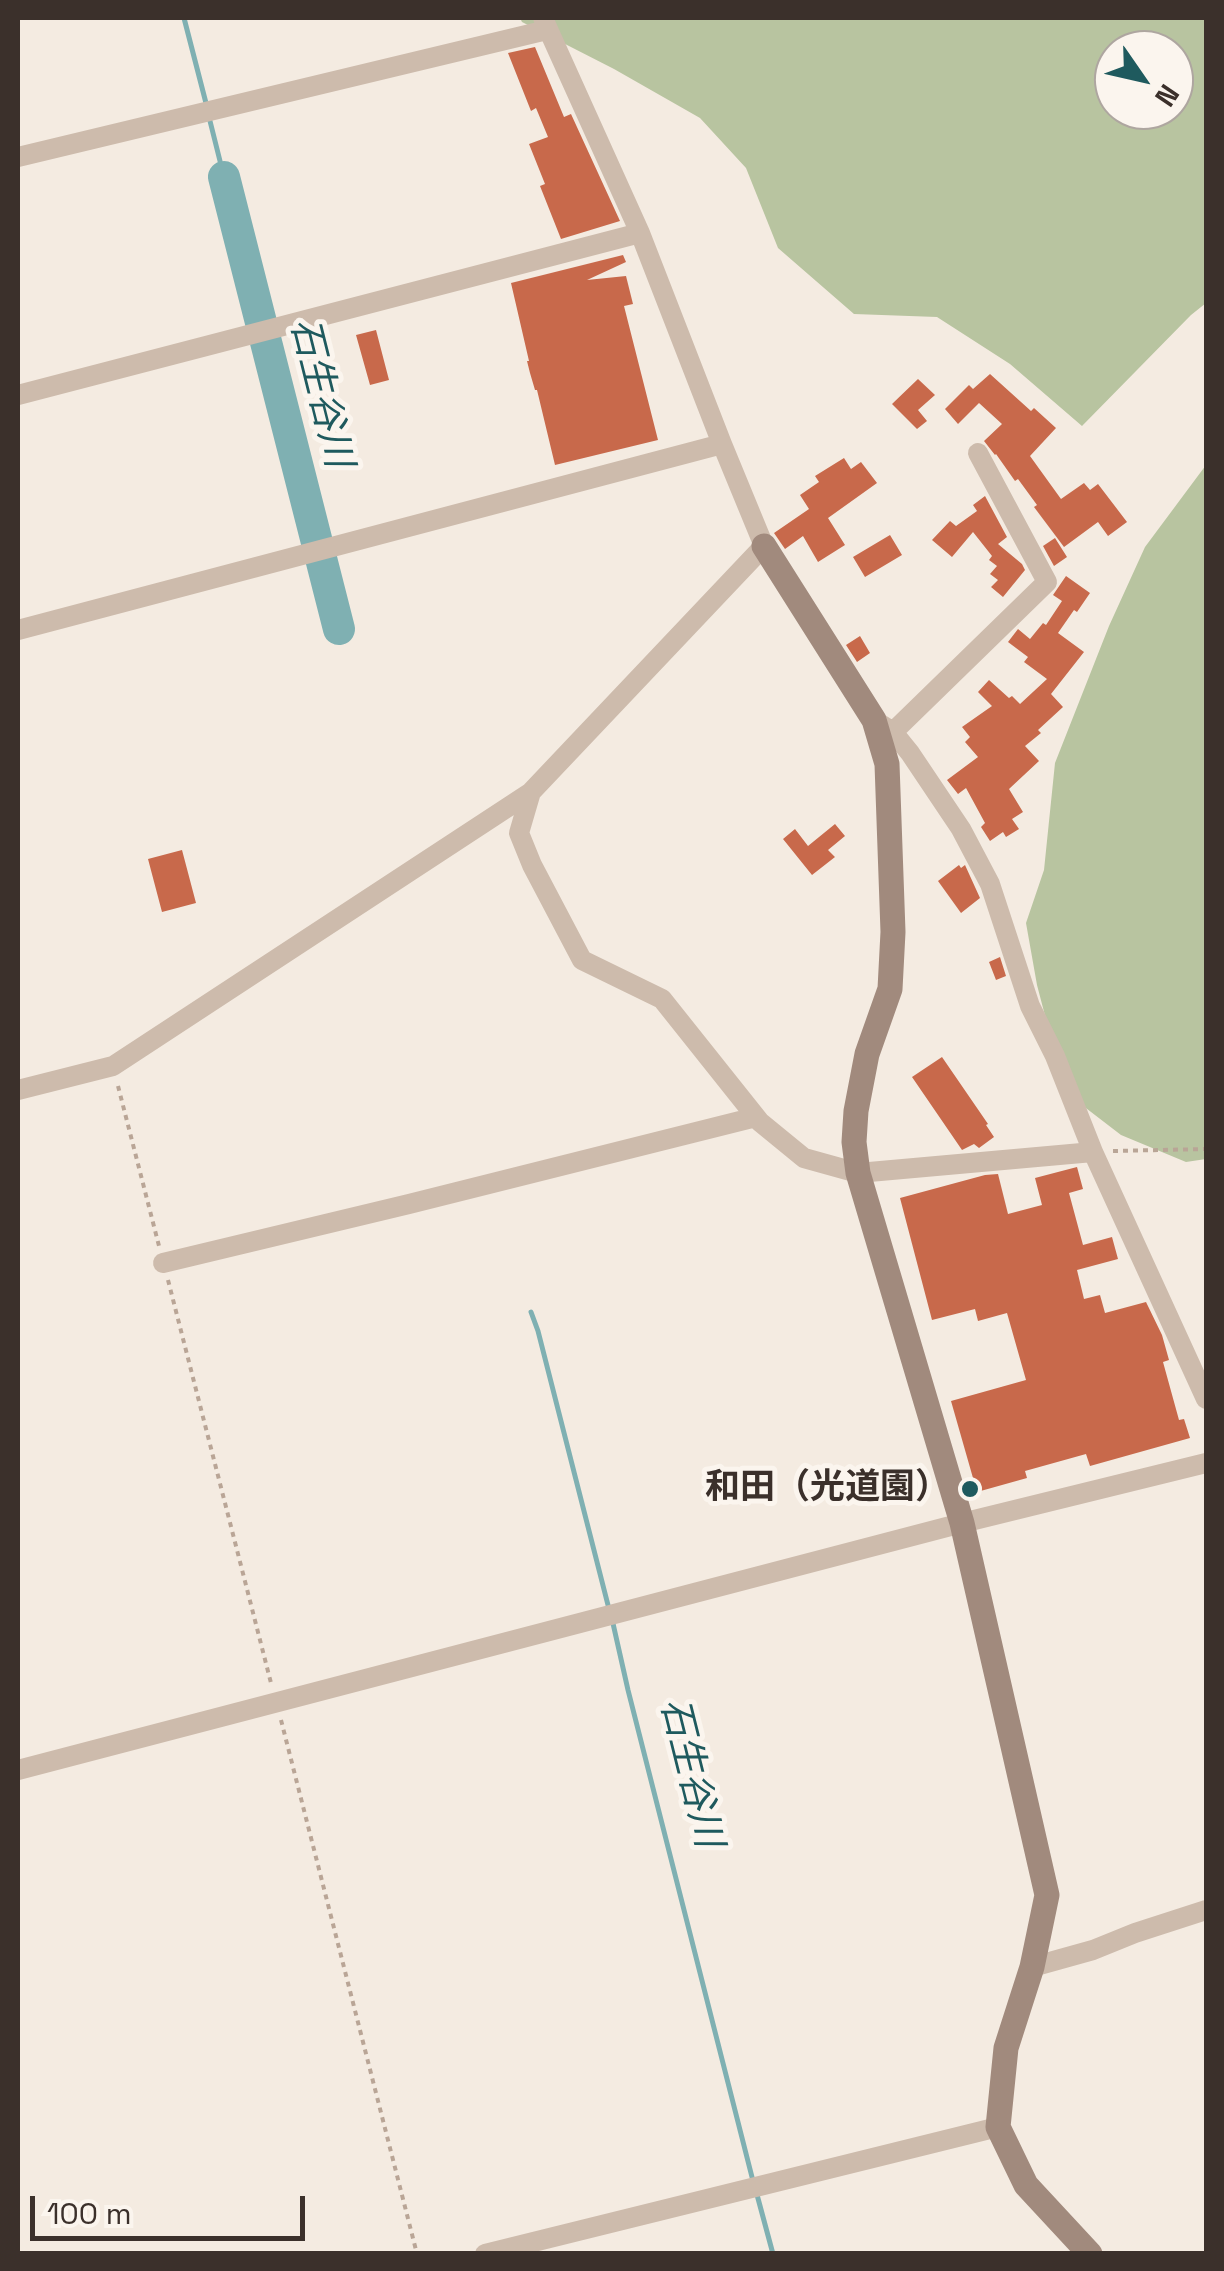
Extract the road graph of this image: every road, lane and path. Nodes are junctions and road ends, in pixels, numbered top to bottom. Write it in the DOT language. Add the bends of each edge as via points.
graph roads {
  1 [pos="545,24"];
  2 [pos="18,157"];
  3 [pos="640,233"];
  4 [pos="18,395"];
  5 [pos="722,444"];
  6 [pos="978,453"];
  7 [pos="764,546"];
  8 [pos="18,630"];
  9 [pos="883,726"];
  10 [pos="530,792"];
  11 [pos="113,1066"];
  12 [pos="18,1090"];
  13 [pos="756,1118"];
  14 [pos="1206,1149"];
  15 [pos="1093,1152"];
  16 [pos="858,1173"];
  17 [pos="164,1262"];
  18 [pos="1206,1400"];
  19 [pos="1206,1463"];
  20 [pos="962,1523"];
  21 [pos="276,1702"];
  22 [pos="18,1770"];
  23 [pos="1206,1910"];
  24 [pos="1032,1966"];
  25 [pos="998,2127"];
  26 [pos="417,2254"];
  27 [pos="484,2254"];
  28 [pos="1090,2254"];
  1 -- 2 [label="street"];
  1 -- 3 [label="street"];
  3 -- 4 [label="street"];
  3 -- 5 [label="street"];
  5 -- 7 [label="street"];
  5 -- 8 [label="street"];
  6 -- 9 [label="street" via="1047,582"];
  7 -- 9 [label="street"];
  7 -- 10 [label="street"];
  9 -- 15 [label="street" via="961,829 990,884 1030,1006"];
  9 -- 16 [label="street" via="890,989 856,1111"];
  10 -- 11 [label="street"];
  10 -- 13 [label="street" via="518,833 582,960 662,999"];
  11 -- 12 [label="street"];
  11 -- 17 [label="path"];
  13 -- 16 [label="street" via="804,1158"];
  13 -- 17 [label="street"];
  14 -- 15 [label="path"];
  15 -- 16 [label="street"];
  15 -- 18 [label="street"];
  16 -- 20 [label="street"];
  17 -- 21 [label="path"];
  19 -- 20 [label="street"];
  20 -- 21 [label="street"];
  20 -- 24 [label="street" via="1047,1895"];
  21 -- 22 [label="street"];
  21 -- 26 [label="path"];
  23 -- 24 [label="street"];
  24 -- 25 [label="street" via="1006,2048"];
  25 -- 27 [label="street"];
  25 -- 28 [label="street" via="1026,2186"];
}
